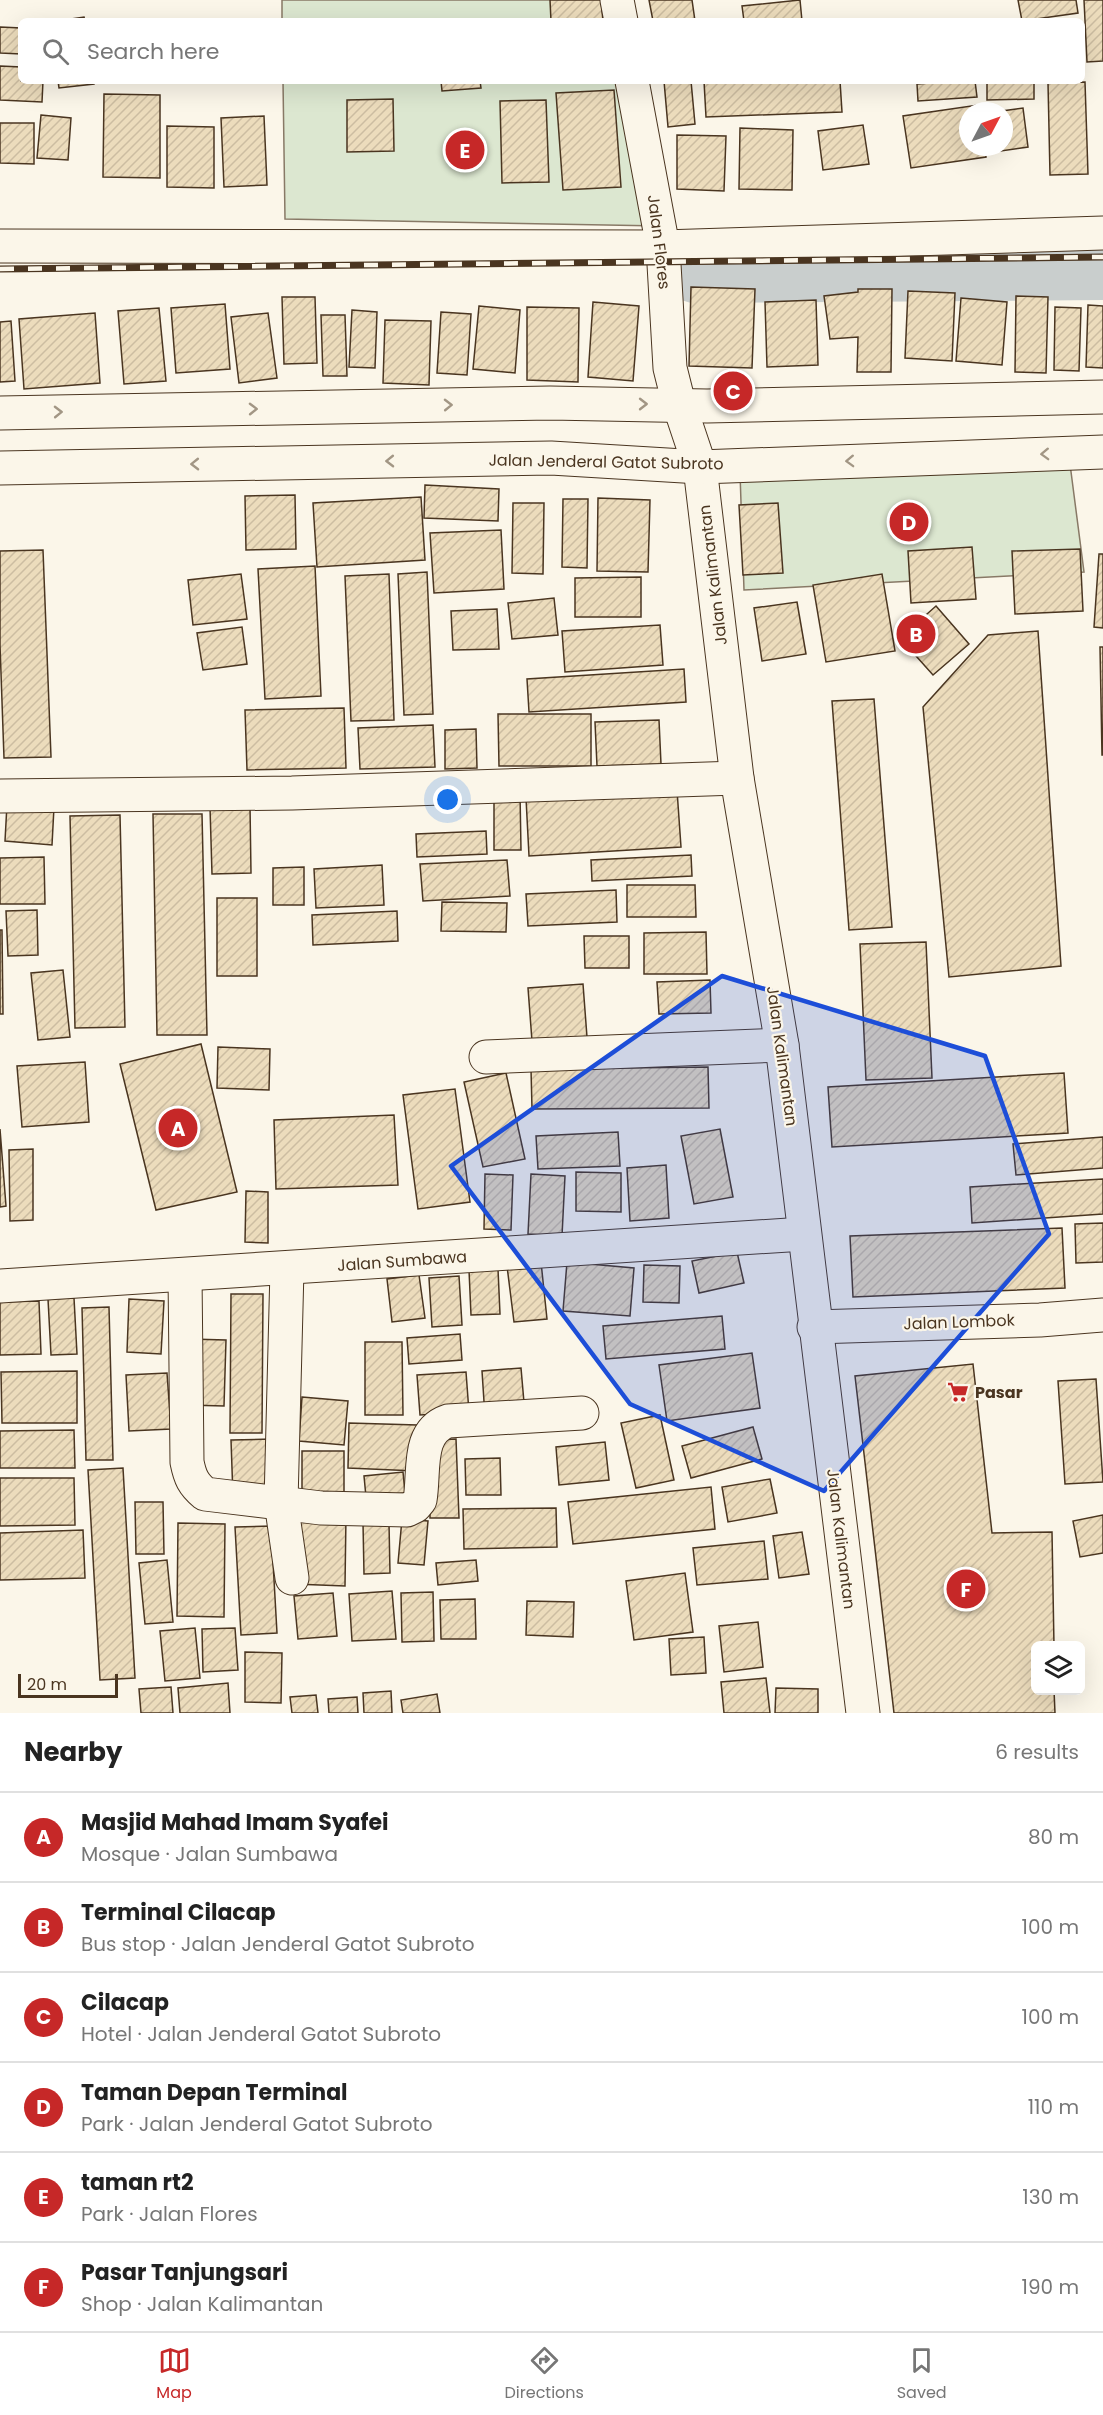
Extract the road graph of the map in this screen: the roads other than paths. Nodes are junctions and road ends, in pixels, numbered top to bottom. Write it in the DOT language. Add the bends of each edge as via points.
graph roads {
  1 [pos="617,0"];
  2 [pos="620,18"];
  3 [pos="633,84"];
  4 [pos="1103,233"];
  5 [pos="0,246"];
  6 [pos="663,247"];
  7 [pos="1103,397"];
  8 [pos="679,404"];
  9 [pos="0,413"];
  10 [pos="1103,452"];
  11 [pos="700,467"];
  12 [pos="0,468"];
  13 [pos="737,778"];
  14 [pos="0,796"];
  15 [pos="782,1044"];
  16 [pos="486,1057"];
  17 [pos="804,1234"];
  18 [pos="287,1269"];
  19 [pos="185,1275"];
  20 [pos="0,1286"];
  21 [pos="1103,1315"];
  22 [pos="814,1327"];
  23 [pos="582,1413"];
  24 [pos="281,1502"];
  25 [pos="292,1578"];
  26 [pos="863,1713"];
  1 -- 2 [label="street"];
  3 -- 6 [label="street, Jalan Flores"];
  4 -- 6 [label="street"];
  5 -- 6 [label="street"];
  6 -- 8 [label="street, Jalan Flores" via="670,368"];
  7 -- 8 [label="street"];
  9 -- 8 [label="street, one-way"];
  8 -- 11 [label="street, Jalan Kalimantan"];
  10 -- 11 [label="street, Jalan Jenderal Gatot Subroto, one-way"];
  11 -- 12 [label="street, Jalan Jenderal Gatot Subroto, one-way" via="551,458"];
  11 -- 13 [label="street, Jalan Kalimantan"];
  13 -- 14 [label="street" via="292,793"];
  13 -- 15 [label="street, Jalan Kalimantan"];
  15 -- 16 [label="street"];
  15 -- 17 [label="street, Jalan Kalimantan"];
  17 -- 18 [label="street, Jalan Sumbawa"];
  17 -- 22 [label="street, Jalan Kalimantan"];
  18 -- 19 [label="street, Jalan Sumbawa"];
  18 -- 24 [label="street"];
  19 -- 20 [label="street, Jalan Sumbawa"];
  19 -- 24 [label="street" via="190,1476 205,1494"];
  21 -- 22 [label="street, Jalan Lombok"];
  22 -- 26 [label="street, Jalan Kalimantan"];
  23 -- 24 [label="street" via="439,1424 425,1443 420,1500 407,1510 321,1508"];
  24 -- 25 [label="street"];
}
